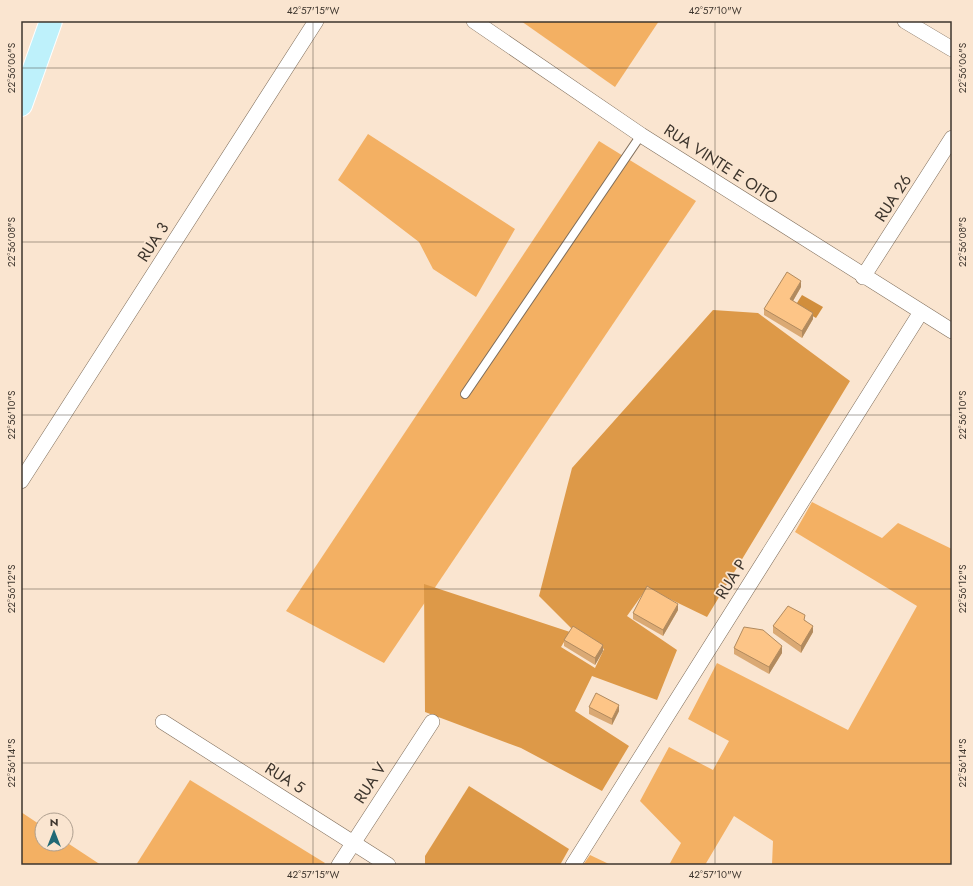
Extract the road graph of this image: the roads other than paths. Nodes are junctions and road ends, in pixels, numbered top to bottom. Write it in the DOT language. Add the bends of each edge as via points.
graph roads {
  1 [pos="51,21"];
  2 [pos="316,21"];
  3 [pos="474,21"];
  4 [pos="905,21"];
  5 [pos="952,49"];
  6 [pos="21,105"];
  7 [pos="642,135"];
  8 [pos="952,138"];
  9 [pos="864,277"];
  10 [pos="920,312"];
  11 [pos="952,331"];
  12 [pos="465,394"];
  13 [pos="21,481"];
  14 [pos="163,722"];
  15 [pos="432,722"];
  16 [pos="353,842"];
  17 [pos="339,865"];
  18 [pos="388,865"];
  19 [pos="573,865"];
  1 -- 6 [label="main road"];
  2 -- 13 [label="street, RUA 3"];
  3 -- 7 [label="street, RUA VINTE E OITO"];
  4 -- 5 [label="street"];
  7 -- 9 [label="street, RUA VINTE E OITO"];
  7 -- 12 [label="lane"];
  8 -- 9 [label="street, RUA 26"];
  9 -- 10 [label="street, RUA VINTE E OITO"];
  10 -- 11 [label="street, RUA VINTE E OITO"];
  10 -- 19 [label="street, RUA P"];
  14 -- 16 [label="street, RUA 5"];
  15 -- 16 [label="street, RUA V"];
  16 -- 17 [label="street, RUA V"];
  16 -- 18 [label="street, RUA 5"];
}
